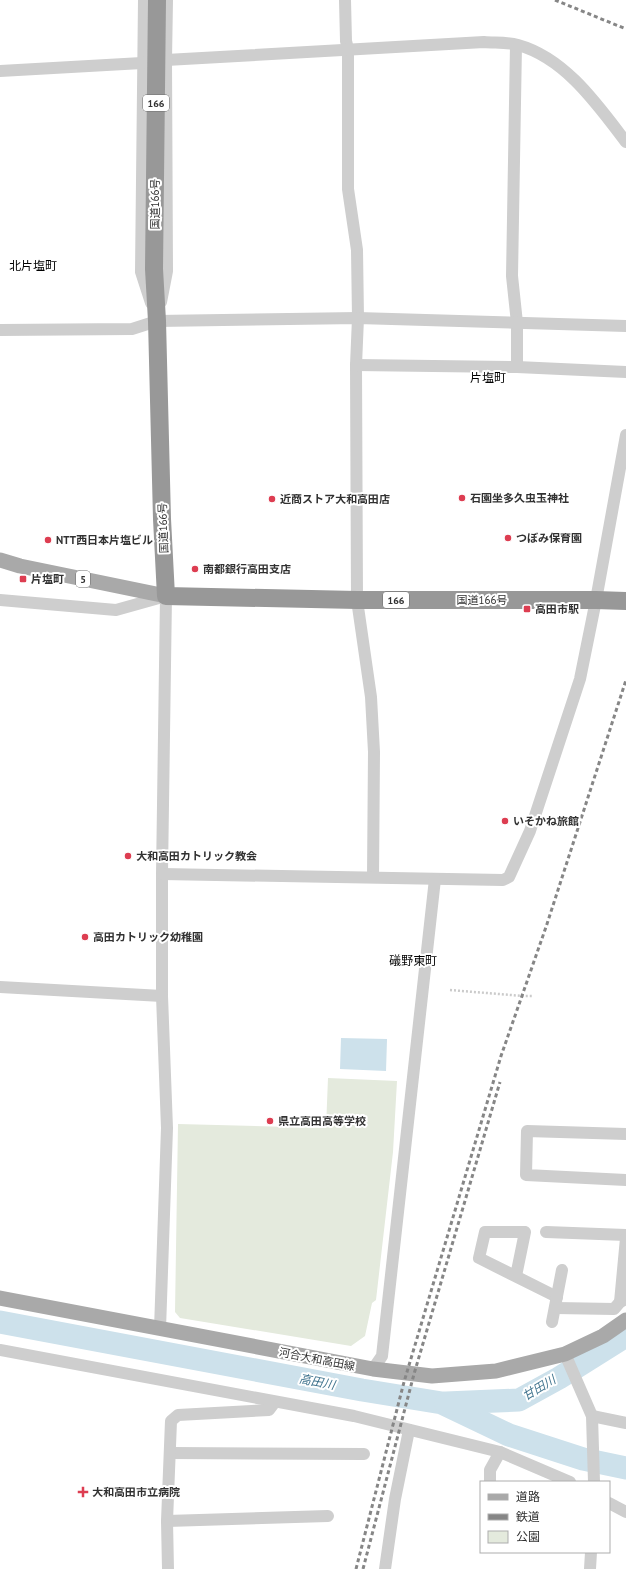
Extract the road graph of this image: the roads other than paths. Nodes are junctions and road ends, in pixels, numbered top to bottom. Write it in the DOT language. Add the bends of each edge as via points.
graph roads {
  1 [pos="144,0"];
  2 [pos="157,0"];
  3 [pos="168,0"];
  4 [pos="345,0"];
  5 [pos="516,44"];
  6 [pos="348,49"];
  7 [pos="166,60"];
  8 [pos="142,63"];
  9 [pos="0,71"];
  10 [pos="626,142"];
  11 [pos="358,318"];
  12 [pos="157,321"];
  13 [pos="516,323"];
  14 [pos="626,326"];
  15 [pos="0,330"];
  16 [pos="356,365"];
  17 [pos="517,367"];
  18 [pos="626,372"];
  19 [pos="626,435"];
  20 [pos="0,560"];
  21 [pos="166,596"];
  22 [pos="0,600"];
  23 [pos="357,600"];
  24 [pos="596,600"];
  25 [pos="626,601"];
  26 [pos="162,874"];
  27 [pos="373,877"];
  28 [pos="435,878"];
  29 [pos="0,986"];
  30 [pos="162,996"];
  31 [pos="626,1134"];
  32 [pos="626,1180"];
  33 [pos="546,1232"];
  34 [pos="626,1236"];
  35 [pos="562,1270"];
  36 [pos="516,1276"];
  37 [pos="0,1298"];
  38 [pos="623,1301"];
  39 [pos="556,1302"];
  40 [pos="626,1320"];
  41 [pos="552,1322"];
  42 [pos="160,1328"];
  43 [pos="0,1350"];
  44 [pos="567,1360"];
  45 [pos="373,1370"];
  46 [pos="275,1402"];
  47 [pos="593,1421"];
  48 [pos="626,1423"];
  49 [pos="409,1430"];
  50 [pos="500,1452"];
  51 [pos="171,1453"];
  52 [pos="364,1454"];
  53 [pos="490,1481"];
  54 [pos="568,1481"];
  55 [pos="594,1481"];
  56 [pos="610,1504"];
  57 [pos="626,1512"];
  58 [pos="328,1516"];
  59 [pos="168,1521"];
  60 [pos="591,1553"];
  61 [pos="168,1569"];
  62 [pos="385,1569"];
  63 [pos="590,1569"];
  1 -- 8 [label="street"];
  2 -- 12 [label="highway, 国道166号 / 166" via="154,205"];
  3 -- 7 [label="street"];
  4 -- 6 [label="street"];
  5 -- 6 [label="street" via="484,42"];
  5 -- 10 [label="street" via="551,59 581,88"];
  5 -- 13 [label="street" via="512,276"];
  6 -- 7 [label="street"];
  6 -- 11 [label="street" via="348,189 357,250"];
  7 -- 8 [label="street"];
  7 -- 12 [label="street" via="167,271"];
  8 -- 9 [label="street"];
  8 -- 12 [label="street" via="141,272"];
  11 -- 12 [label="street"];
  11 -- 13 [label="street"];
  11 -- 16 [label="street"];
  12 -- 15 [label="street" via="132,329"];
  12 -- 21 [label="highway, 国道166号 / 166"];
  13 -- 14 [label="street"];
  13 -- 17 [label="street"];
  16 -- 17 [label="street"];
  16 -- 23 [label="street"];
  17 -- 18 [label="street"];
  19 -- 24 [label="street"];
  20 -- 21 [label="main road, 5"];
  21 -- 22 [label="street" via="116,610"];
  21 -- 23 [label="highway, 国道166号 / 166"];
  21 -- 26 [label="street"];
  23 -- 24 [label="highway, 国道166号 / 166"];
  23 -- 27 [label="street" via="371,697 374,752"];
  24 -- 25 [label="highway, 国道166号 / 166"];
  24 -- 28 [label="street" via="580,679 530,831 509,877 503,880"];
  26 -- 27 [label="street"];
  26 -- 30 [label="street"];
  27 -- 28 [label="street"];
  28 -- 45 [label="street" via="382,1356"];
  29 -- 30 [label="street"];
  30 -- 42 [label="street" via="167,1128"];
  31 -- 32 [label="street" via="526,1131 526,1175"];
  33 -- 34 [label="street"];
  34 -- 38 [label="street"];
  35 -- 39 [label="street"];
  36 -- 36 [label="street" via="479,1258 485,1232 525,1232"];
  36 -- 39 [label="street"];
  37 -- 42 [label="main road, 河合大和高田線"];
  38 -- 39 [label="street" via="614,1309"];
  39 -- 41 [label="street"];
  40 -- 44 [label="main road, 河合大和高田線"];
  42 -- 45 [label="main road, 河合大和高田線"];
  43 -- 46 [label="street"];
  44 -- 45 [label="main road, 河合大和高田線" via="496,1371 432,1376"];
  44 -- 47 [label="street"];
  46 -- 49 [label="street" via="354,1416"];
  46 -- 51 [label="street" via="268,1410 178,1415 171,1421"];
  47 -- 48 [label="street"];
  47 -- 55 [label="street"];
  49 -- 50 [label="street"];
  49 -- 62 [label="street" via="395,1499"];
  50 -- 53 [label="street" via="490,1470"];
  50 -- 54 [label="street"];
  51 -- 52 [label="street"];
  51 -- 59 [label="street"];
  56 -- 57 [label="street"];
  58 -- 59 [label="street"];
  59 -- 61 [label="street"];
  60 -- 63 [label="street"];
}
